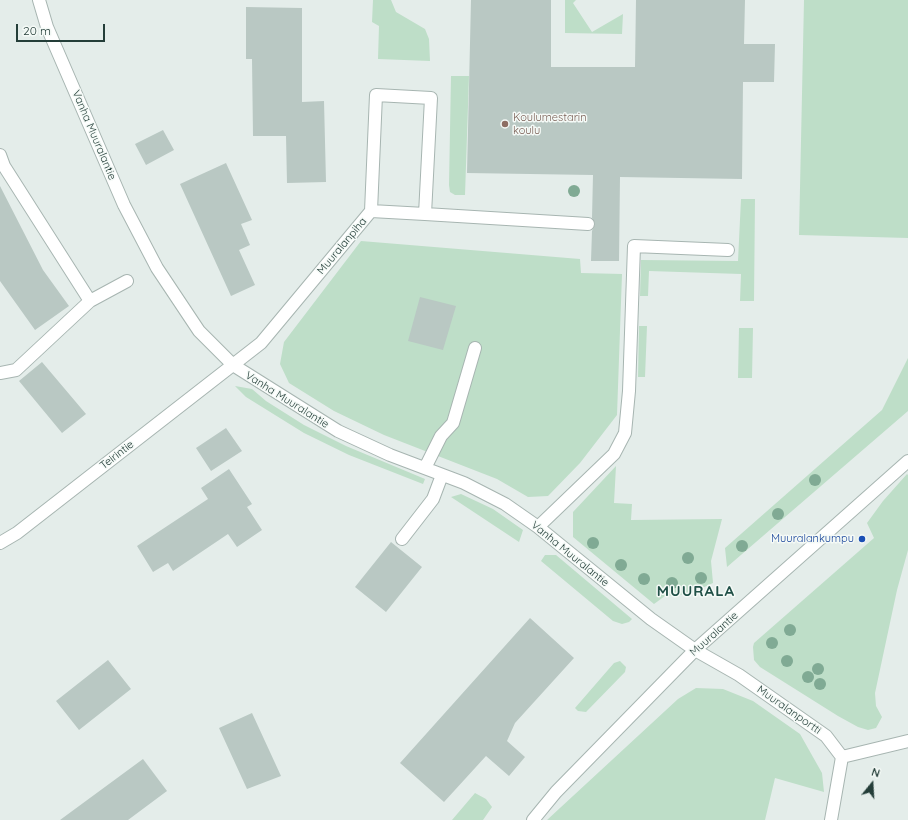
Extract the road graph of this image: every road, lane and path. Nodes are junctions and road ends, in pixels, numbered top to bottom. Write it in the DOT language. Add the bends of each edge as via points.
graph roads {
  1 [pos="38,0"];
  2 [pos="0,155"];
  3 [pos="372,211"];
  4 [pos="425,214"];
  5 [pos="588,224"];
  6 [pos="728,250"];
  7 [pos="127,281"];
  8 [pos="90,301"];
  9 [pos="475,348"];
  10 [pos="233,365"];
  11 [pos="0,373"];
  12 [pos="908,461"];
  13 [pos="425,468"];
  14 [pos="442,474"];
  15 [pos="538,527"];
  16 [pos="402,539"];
  17 [pos="0,543"];
  18 [pos="695,650"];
  19 [pos="908,741"];
  20 [pos="842,757"];
  21 [pos="533,820"];
  22 [pos="831,820"];
  1 -- 10 [label="street, Vanha Muuralantie" via="124,205 157,268 199,331"];
  2 -- 8 [label="street" via="4,166"];
  3 -- 4 [label="street"];
  3 -- 4 [label="street, Muuralanpiha" via="376,95 431,98"];
  3 -- 10 [label="street, Muuralanpiha" via="261,343"];
  4 -- 5 [label="street"];
  6 -- 15 [label="street" via="634,246 625,433 614,454"];
  7 -- 8 [label="street"];
  8 -- 11 [label="street" via="16,370"];
  9 -- 13 [label="street" via="452,423 441,436"];
  10 -- 13 [label="street, Vanha Muuralantie" via="338,431"];
  10 -- 17 [label="street, Teirintie" via="17,533"];
  12 -- 18 [label="street, Muuralantie"];
  13 -- 14 [label="street, Vanha Muuralantie"];
  14 -- 15 [label="street, Vanha Muuralantie" via="505,504"];
  14 -- 16 [label="street" via="433,499"];
  15 -- 18 [label="street, Vanha Muuralantie" via="651,619"];
  18 -- 20 [label="street, Muuralanportti" via="739,675 826,736"];
  18 -- 21 [label="street, Muuralantie" via="556,792"];
  19 -- 20 [label="street"];
  20 -- 22 [label="street"];
}
